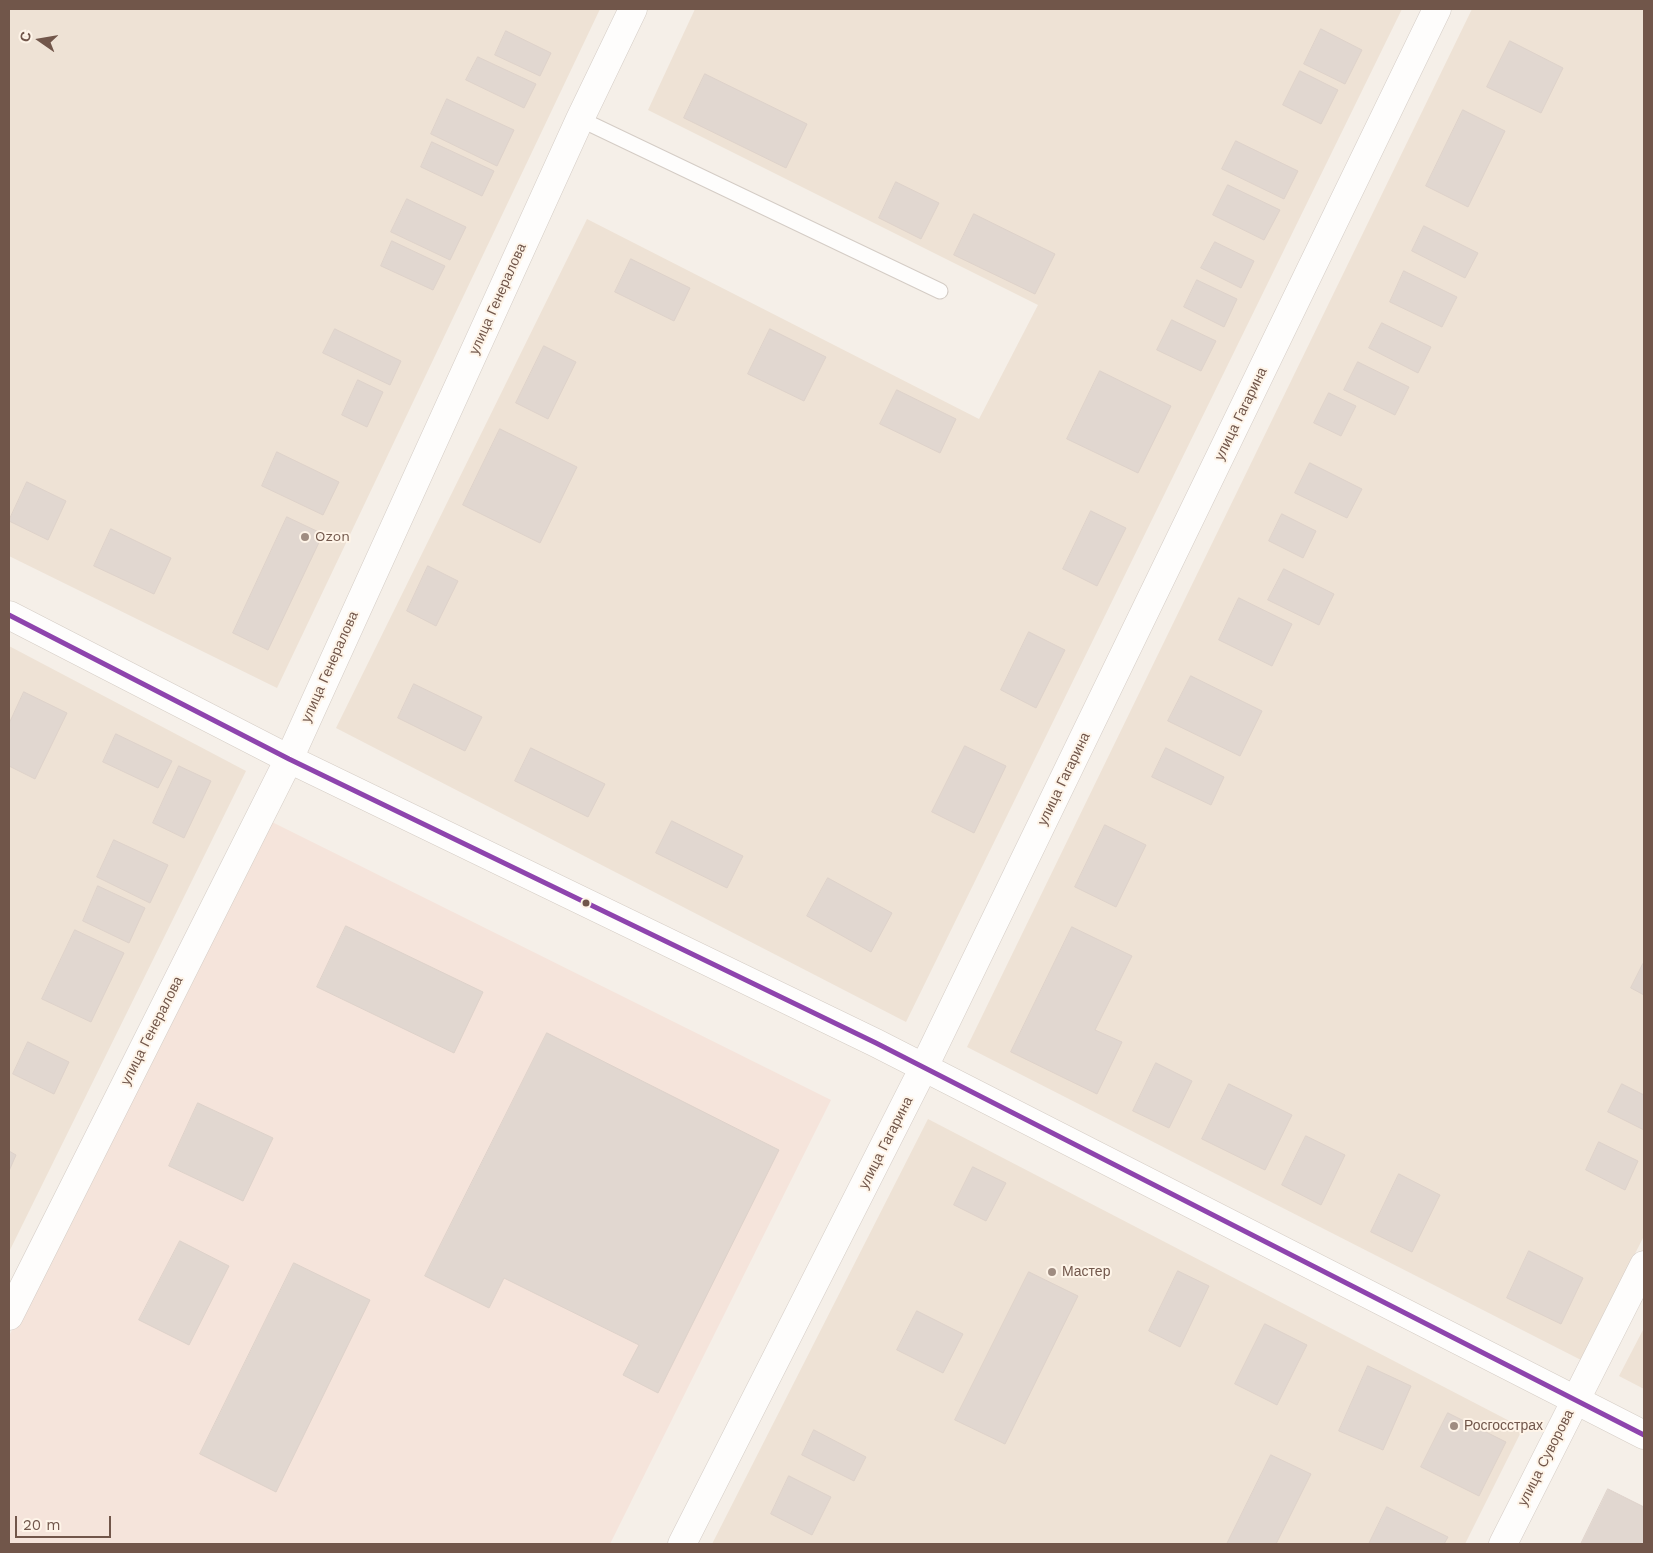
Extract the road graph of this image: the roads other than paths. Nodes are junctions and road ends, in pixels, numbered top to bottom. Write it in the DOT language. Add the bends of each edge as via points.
graph roads {
  1 [pos="633,9"];
  2 [pos="1437,9"];
  3 [pos="580,119"];
  4 [pos="940,291"];
  5 [pos="9,614"];
  6 [pos="289,759"];
  7 [pos="924,1067"];
  8 [pos="1644,1265"];
  9 [pos="9,1316"];
  10 [pos="1575,1401"];
  11 [pos="1644,1435"];
  12 [pos="682,1544"];
  13 [pos="1503,1544"];
  1 -- 3 [label="street, улица Генералова"];
  2 -- 7 [label="street, улица Гагарина"];
  3 -- 4 [label="lane"];
  3 -- 6 [label="street, улица Генералова"];
  5 -- 6 [label="street"];
  6 -- 7 [label="street"];
  6 -- 9 [label="street, улица Генералова"];
  7 -- 10 [label="street"];
  7 -- 12 [label="street, улица Гагарина"];
  8 -- 10 [label="street, улица Суворова"];
  10 -- 11 [label="street"];
  10 -- 13 [label="street, улица Суворова"];
}
